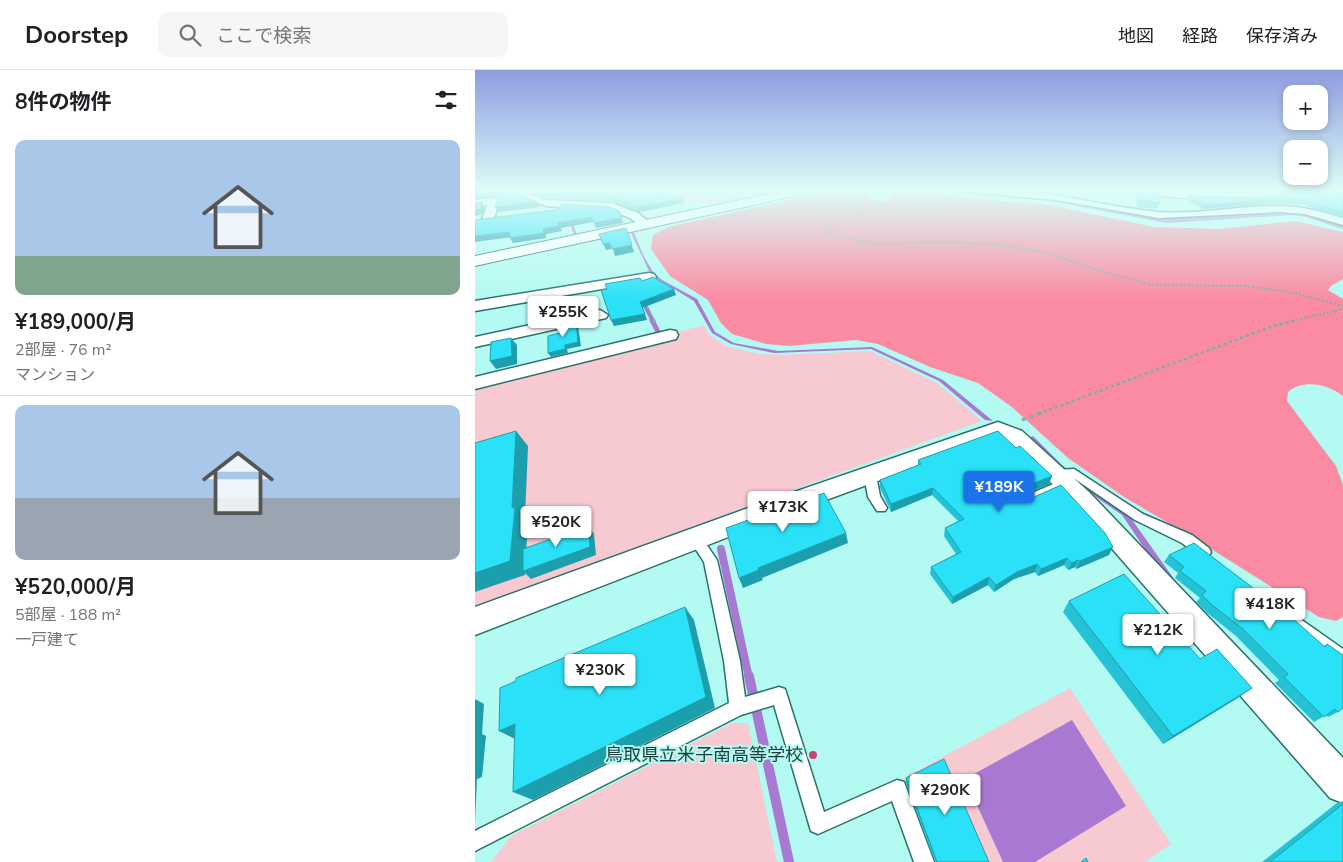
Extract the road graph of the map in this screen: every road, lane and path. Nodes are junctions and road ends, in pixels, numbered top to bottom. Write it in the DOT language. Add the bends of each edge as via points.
graph roads {
  1 [pos="636,226"];
  2 [pos="832,226"];
  3 [pos="475,261"];
  4 [pos="649,277"];
  5 [pos="629,279"];
  6 [pos="594,285"];
  7 [pos="475,306"];
  8 [pos="1343,308"];
  9 [pos="600,315"];
  10 [pos="666,336"];
  11 [pos="475,342"];
  12 [pos="607,350"];
  13 [pos="475,383"];
  14 [pos="1002,431"];
  15 [pos="870,475"];
  16 [pos="1060,478"];
  17 [pos="1020,503"];
  18 [pos="881,508"];
  19 [pos="695,538"];
  20 [pos="1217,561"];
  21 [pos="1285,614"];
  22 [pos="475,621"];
  23 [pos="1343,658"];
  24 [pos="738,707"];
  25 [pos="1343,785"];
  26 [pos="475,841"];
  27 [pos="924,862"];
  1 -- 3 [label="main road"];
  2 -- 8 [label="path" via="826,233 879,244 997,244 1049,254 1153,285 1246,286 1295,293"];
  4 -- 5 [label="street"];
  5 -- 6 [label="street"];
  5 -- 10 [label="path"];
  6 -- 7 [label="street"];
  6 -- 9 [label="street"];
  8 -- 14 [label="path" via="1273,326 1020,421"];
  9 -- 11 [label="street"];
  9 -- 12 [label="street"];
  10 -- 12 [label="street"];
  12 -- 13 [label="street"];
  14 -- 15 [label="street" via="998,429"];
  14 -- 16 [label="street" via="1015,436"];
  15 -- 18 [label="lane" via="874,497"];
  15 -- 19 [label="street"];
  16 -- 17 [label="lane"];
  16 -- 20 [label="lane" via="1074,473 1133,513 1187,539"];
  16 -- 25 [label="street"];
  19 -- 22 [label="street"];
  19 -- 24 [label="lane" via="710,560 732,661"];
  21 -- 23 [label="lane"];
  24 -- 26 [label="lane"];
  24 -- 27 [label="lane" via="779,695 818,824 897,789"];
}
